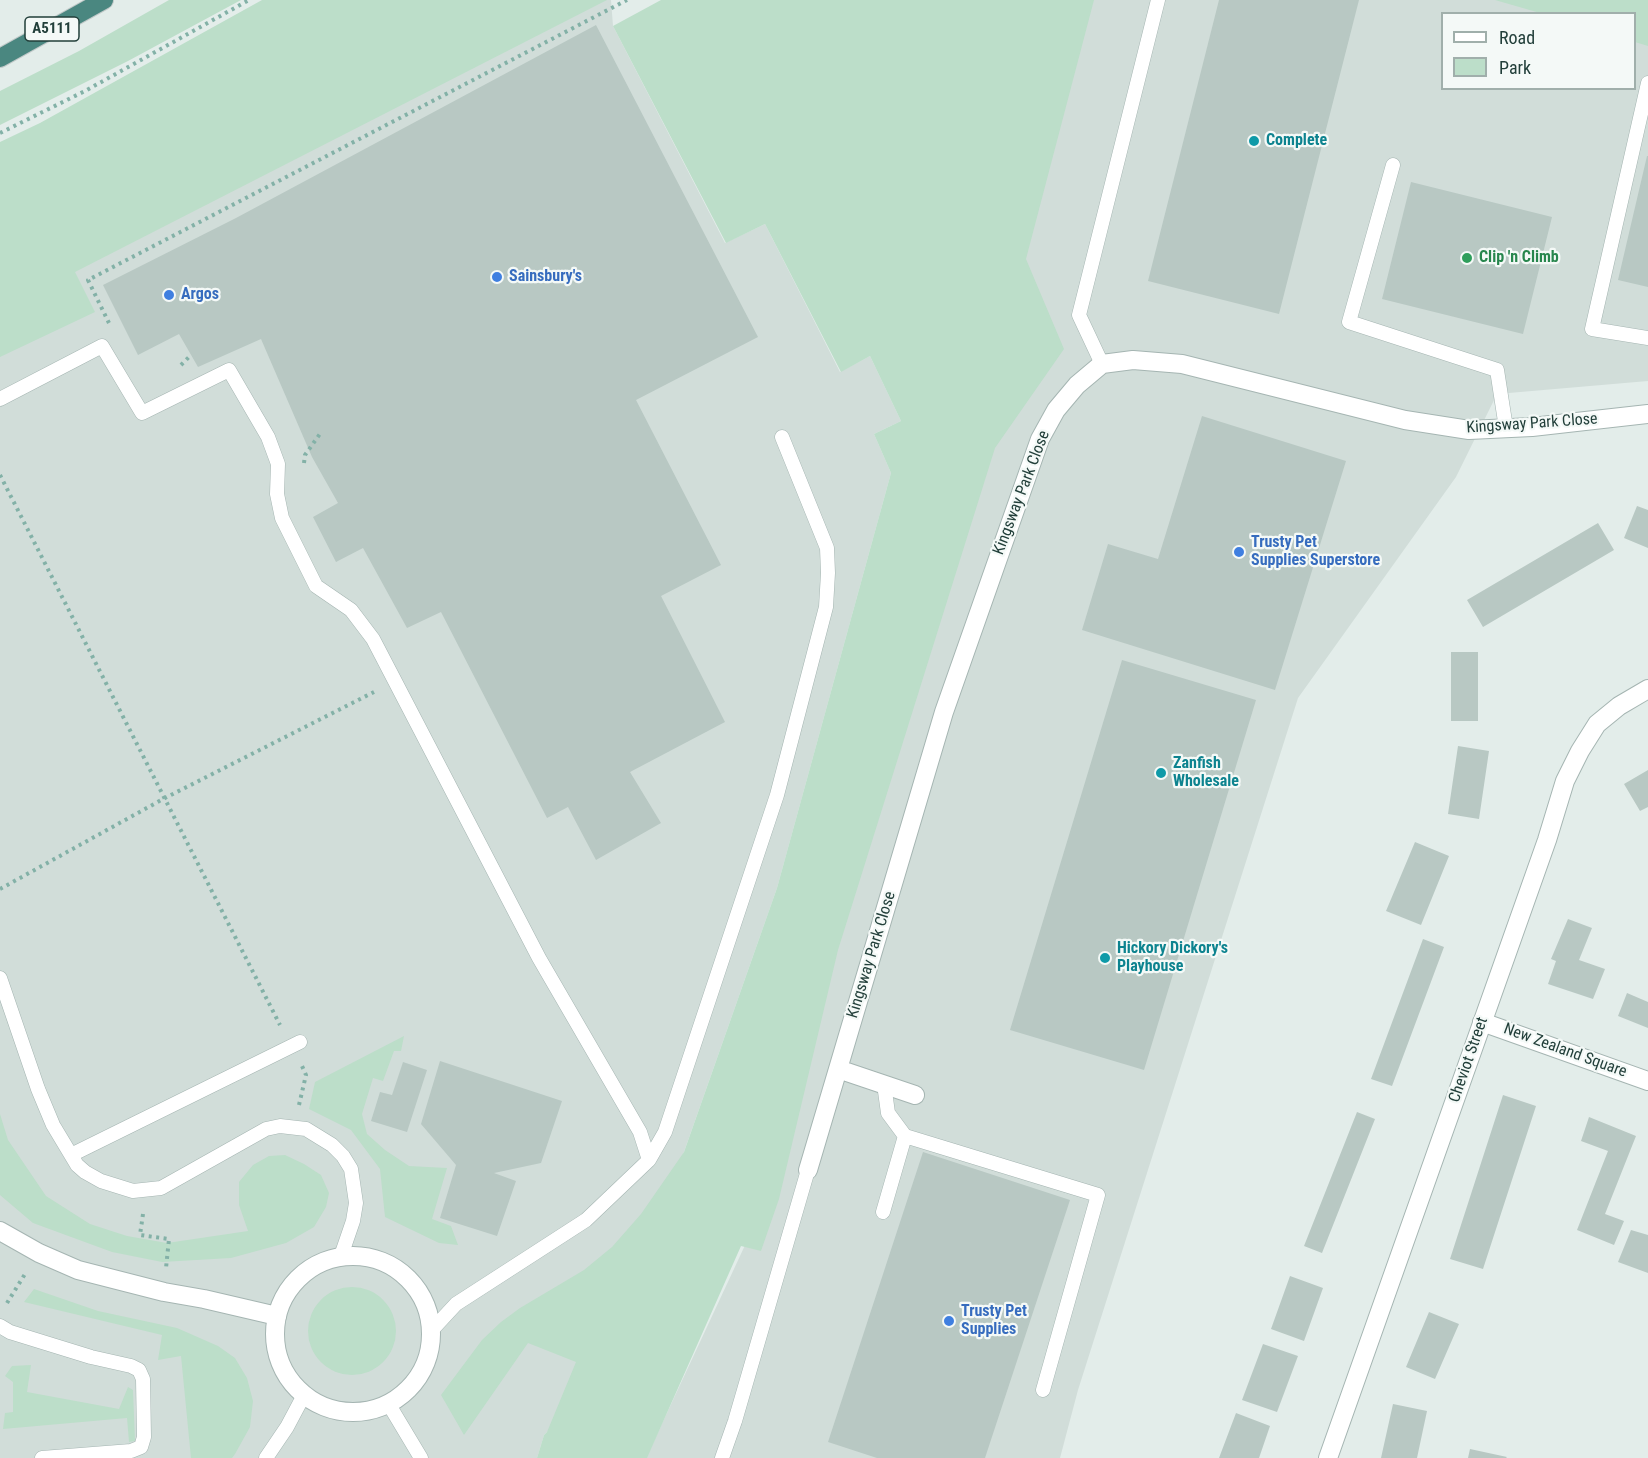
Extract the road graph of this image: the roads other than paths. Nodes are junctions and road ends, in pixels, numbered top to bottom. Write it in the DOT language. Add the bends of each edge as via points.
graph roads {
  1 [pos="104,0"];
  2 [pos="1158,0"];
  3 [pos="0,58"];
  4 [pos="1648,83"];
  5 [pos="1393,165"];
  6 [pos="1648,338"];
  7 [pos="1102,363"];
  8 [pos="0,399"];
  9 [pos="1648,414"];
  10 [pos="1506,428"];
  11 [pos="782,437"];
  12 [pos="1648,689"];
  13 [pos="0,978"];
  14 [pos="1482,1022"];
  15 [pos="296,1044"];
  16 [pos="838,1069"];
  17 [pos="1648,1081"];
  18 [pos="884,1084"];
  19 [pos="915,1095"];
  20 [pos="905,1136"];
  21 [pos="71,1155"];
  22 [pos="648,1160"];
  23 [pos="808,1170"];
  24 [pos="883,1212"];
  25 [pos="0,1231"];
  26 [pos="341,1256"];
  27 [pos="277,1316"];
  28 [pos="0,1326"];
  29 [pos="431,1332"];
  30 [pos="1043,1390"];
  31 [pos="304,1395"];
  32 [pos="388,1403"];
  33 [pos="42,1458"];
  34 [pos="266,1458"];
  35 [pos="421,1458"];
  36 [pos="722,1458"];
  37 [pos="1328,1458"];
  1 -- 3 [label="highway, A5111"];
  2 -- 7 [label="lane" via="1078,315"];
  4 -- 6 [label="lane" via="1592,329"];
  5 -- 10 [label="lane" via="1349,322 1497,370"];
  7 -- 10 [label="street, Kingsway Park Close" via="1134,360 1182,364 1405,420 1469,430"];
  7 -- 16 [label="street, Kingsway Park Close" via="1056,410 1040,439 944,712"];
  8 -- 22 [label="lane" via="102,345 142,413 229,370 268,437 278,464 282,518 316,586 351,610 373,639 539,958 640,1132"];
  9 -- 10 [label="street, Kingsway Park Close"];
  11 -- 22 [label="lane" via="827,548 826,607 773,806 664,1132"];
  12 -- 14 [label="street, Cheviot Street" via="1597,724 1565,781"];
  13 -- 21 [label="lane" via="38,1089"];
  14 -- 17 [label="street, New Zealand Square"];
  14 -- 37 [label="street, Cheviot Street"];
  15 -- 21 [label="lane"];
  16 -- 18 [label="street"];
  16 -- 23 [label="street, Kingsway Park Close"];
  18 -- 19 [label="street"];
  18 -- 20 [label="lane" via="888,1113"];
  20 -- 24 [label="lane"];
  20 -- 30 [label="lane" via="1098,1195"];
  21 -- 26 [label="lane" via="77,1165 101,1181 146,1191 168,1186 266,1130 280,1126 306,1129 332,1145 351,1169 356,1203"];
  22 -- 29 [label="lane" via="586,1220 456,1304"];
  23 -- 36 [label="lane"];
  25 -- 27 [label="street" via="78,1269"];
  26 -- 27 [label="street" via="319,1263 300,1276 285,1294"];
  26 -- 29 [label="street" via="378,1259 396,1268 421,1295"];
  27 -- 31 [label="street" via="277,1351 283,1368"];
  28 -- 33 [label="lane" via="91,1358 131,1366 139,1370 143,1379 141,1447"];
  29 -- 32 [label="street" via="430,1349 415,1381"];
  31 -- 32 [label="street" via="345,1411"];
  31 -- 34 [label="lane"];
  32 -- 35 [label="lane"];
}
